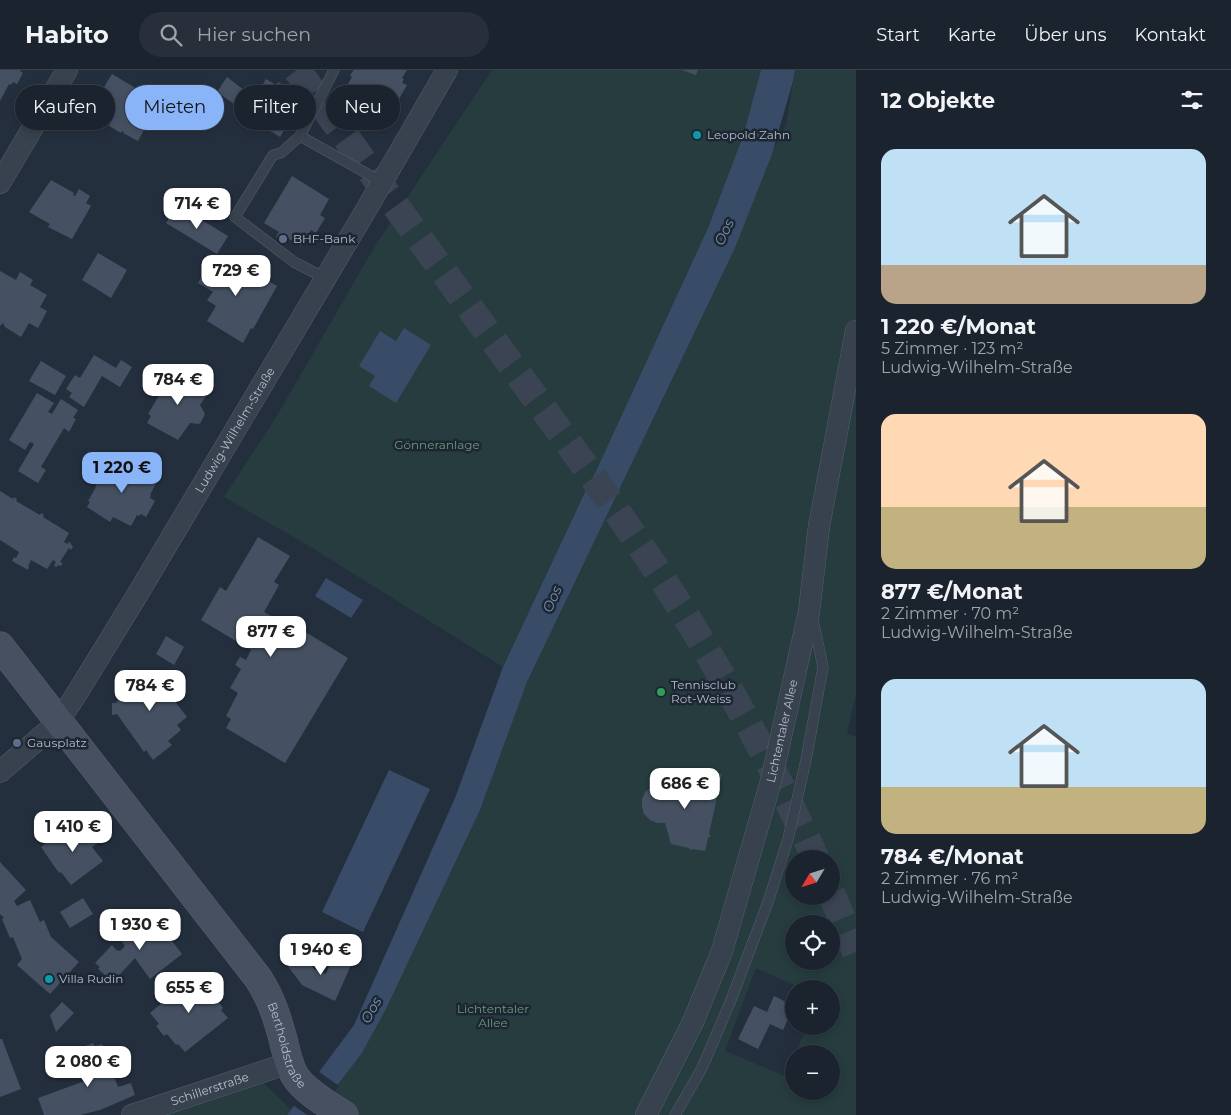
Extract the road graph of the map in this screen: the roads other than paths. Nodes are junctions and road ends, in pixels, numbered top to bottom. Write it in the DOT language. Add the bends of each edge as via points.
graph roads {
  1 [pos="66,70"];
  2 [pos="334,70"];
  3 [pos="447,70"];
  4 [pos="300,136"];
  5 [pos="382,182"];
  6 [pos="0,183"];
  7 [pos="325,278"];
  8 [pos="856,331"];
  9 [pos="809,612"];
  10 [pos="0,646"];
  11 [pos="58,722"];
  12 [pos="0,772"];
  13 [pos="289,1063"];
  14 [pos="326,1102"];
  15 [pos="132,1115"];
  16 [pos="646,1115"];
  17 [pos="675,1115"];
  1 -- 6 [label="street"];
  2 -- 4 [label="lane"];
  3 -- 5 [label="street, Ludwig-Wilhelm-Straße"];
  4 -- 5 [label="lane"];
  4 -- 7 [label="lane" via="273,155 235,217 294,262"];
  5 -- 7 [label="street, Ludwig-Wilhelm-Straße"];
  7 -- 11 [label="street, Ludwig-Wilhelm-Straße"];
  8 -- 9 [label="street, Lichtentaler Allee" via="819,526"];
  9 -- 16 [label="street, Lichtentaler Allee" via="772,781 722,951 693,1022"];
  9 -- 17 [label="lane" via="814,621 823,667 788,839 731,1000 702,1068"];
  10 -- 11 [label="main road, Bertholdstraße"];
  11 -- 12 [label="street, Ludwig-Wilhelm-Straße"];
  11 -- 13 [label="main road, Bertholdstraße" via="258,978 274,1008"];
  13 -- 14 [label="main road, Bertholdstraße" via="296,1077"];
  13 -- 15 [label="street, Schillerstraße"];
}
